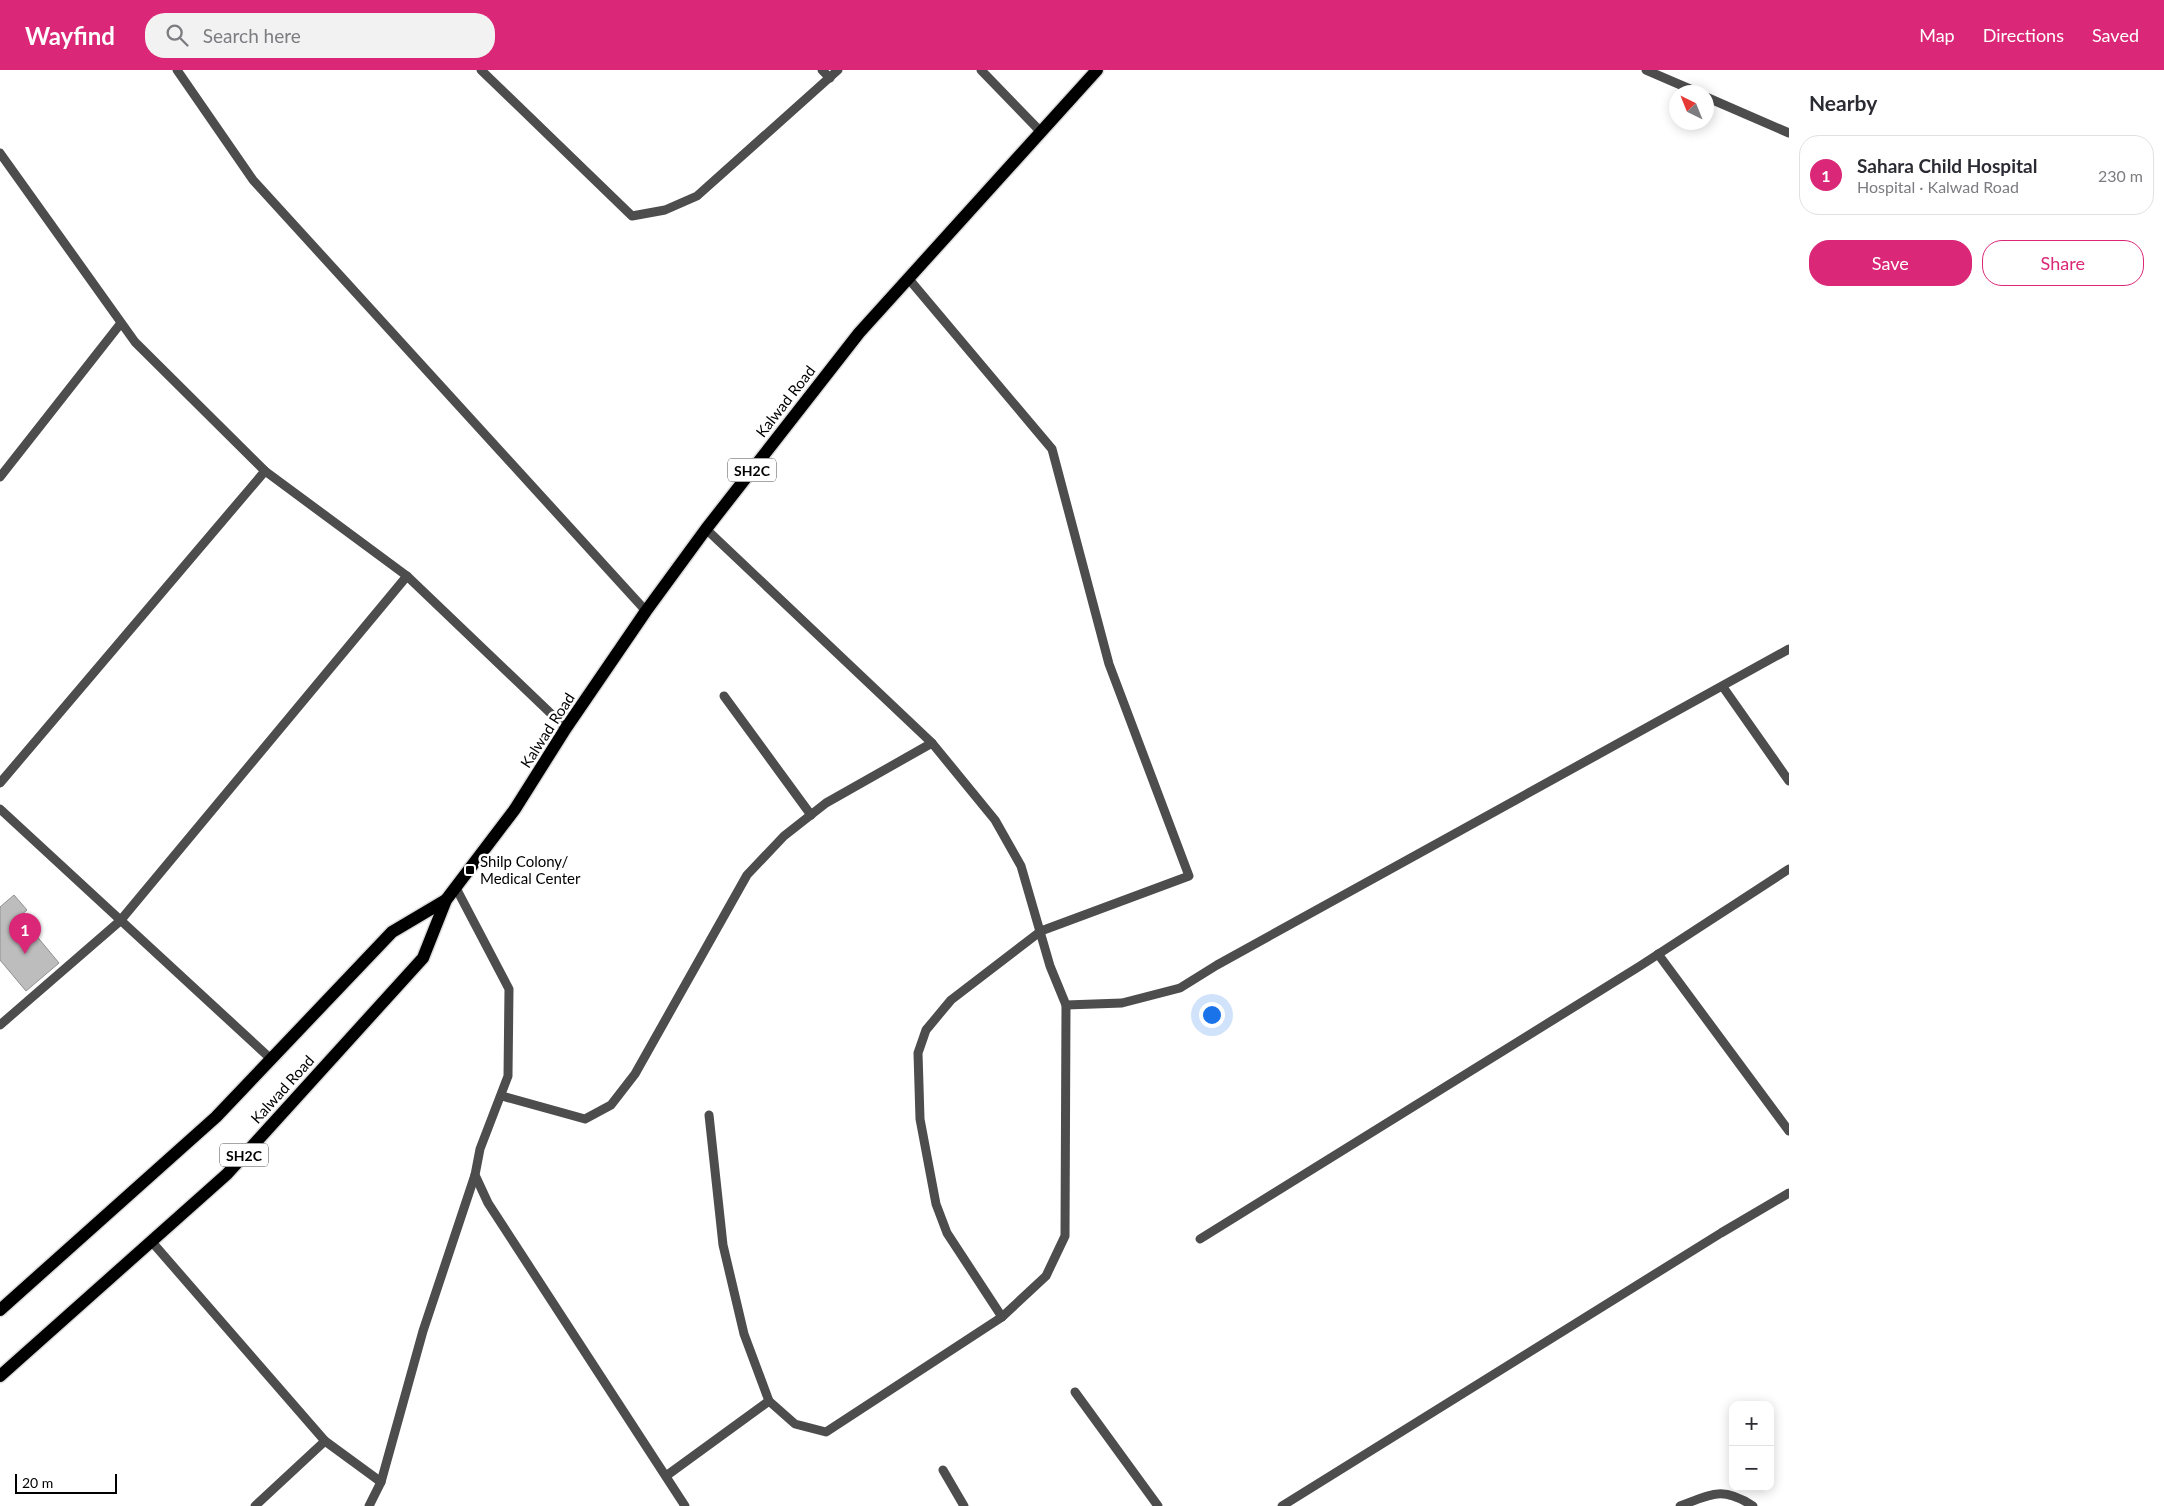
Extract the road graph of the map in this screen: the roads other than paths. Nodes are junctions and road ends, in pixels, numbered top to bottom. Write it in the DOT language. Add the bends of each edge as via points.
graph roads {
  1 [pos="177,70"];
  2 [pos="481,70"];
  3 [pos="822,70"];
  4 [pos="838,70"];
  5 [pos="981,70"];
  6 [pos="1097,70"];
  7 [pos="1646,70"];
  8 [pos="830,78"];
  9 [pos="1681,85"];
  10 [pos="1714,100"];
  11 [pos="1041,132"];
  12 [pos="1789,133"];
  13 [pos="0,153"];
  14 [pos="908,278"];
  15 [pos="121,323"];
  16 [pos="265,471"];
  17 [pos="0,476"];
  18 [pos="706,529"];
  19 [pos="407,576"];
  20 [pos="646,611"];
  21 [pos="1789,649"];
  22 [pos="1723,687"];
  23 [pos="724,696"];
  24 [pos="566,728"];
  25 [pos="932,743"];
  26 [pos="1789,781"];
  27 [pos="0,783"];
  28 [pos="0,809"];
  29 [pos="811,815"];
  30 [pos="8,816"];
  31 [pos="0,822"];
  32 [pos="1789,869"];
  33 [pos="456,888"];
  34 [pos="446,900"];
  35 [pos="120,921"];
  36 [pos="1041,931"];
  37 [pos="1658,954"];
  38 [pos="1066,1005"];
  39 [pos="0,1025"];
  40 [pos="271,1059"];
  41 [pos="502,1096"];
  42 [pos="709,1115"];
  43 [pos="1789,1131"];
  44 [pos="475,1176"];
  45 [pos="1789,1193"];
  46 [pos="1200,1240"];
  47 [pos="152,1242"];
  48 [pos="0,1310"];
  49 [pos="1002,1317"];
  50 [pos="0,1376"];
  51 [pos="1075,1392"];
  52 [pos="769,1401"];
  53 [pos="325,1441"];
  54 [pos="943,1470"];
  55 [pos="666,1476"];
  56 [pos="381,1482"];
  57 [pos="255,1506"];
  58 [pos="369,1506"];
  59 [pos="685,1506"];
  60 [pos="964,1506"];
  61 [pos="1158,1506"];
  62 [pos="1282,1506"];
  63 [pos="1680,1506"];
  64 [pos="1753,1506"];
  1 -- 20 [label="street" via="253,180"];
  2 -- 8 [label="street" via="632,216 665,210 697,196"];
  3 -- 8 [label="street"];
  4 -- 8 [label="street"];
  5 -- 11 [label="street"];
  6 -- 11 [label="main road, Kalwad Road / SH2C"];
  7 -- 9 [label="street"];
  10 -- 12 [label="street"];
  11 -- 14 [label="main road, Kalwad Road / SH2C"];
  13 -- 15 [label="street"];
  14 -- 18 [label="main road, Kalwad Road / SH2C" via="859,333"];
  14 -- 36 [label="street" via="1052,449 1109,664 1190,876"];
  15 -- 16 [label="street" via="135,342"];
  15 -- 17 [label="street"];
  16 -- 19 [label="street"];
  16 -- 27 [label="street"];
  18 -- 20 [label="main road, Kalwad Road / SH2C"];
  18 -- 25 [label="street"];
  19 -- 24 [label="street"];
  19 -- 35 [label="street"];
  20 -- 24 [label="main road, Kalwad Road / SH2C"];
  21 -- 22 [label="street"];
  22 -- 26 [label="street"];
  22 -- 38 [label="street" via="1180,988 1122,1003"];
  23 -- 29 [label="street"];
  24 -- 33 [label="main road, Kalwad Road / SH2C" via="515,809"];
  25 -- 29 [label="street" via="826,803"];
  25 -- 36 [label="street" via="995,820 1021,866"];
  28 -- 30 [label="street"];
  29 -- 41 [label="street" via="784,836 747,875 635,1074 611,1106 585,1119"];
  30 -- 31 [label="street"];
  30 -- 35 [label="street"];
  32 -- 37 [label="street"];
  33 -- 34 [label="main road, Kalwad Road / SH2C"];
  33 -- 41 [label="street" via="508,989 508,1076"];
  34 -- 40 [label="main road, Kalwad Road / SH2C" via="392,932"];
  34 -- 47 [label="main road, Kalwad Road / SH2C" via="423,958 227,1174"];
  35 -- 39 [label="street"];
  35 -- 40 [label="street"];
  36 -- 38 [label="street" via="1050,966"];
  36 -- 49 [label="street" via="951,1000 926,1030 918,1053 920,1119 936,1204 946,1233"];
  37 -- 43 [label="street"];
  37 -- 46 [label="street"];
  38 -- 49 [label="street" via="1065,1236 1046,1276"];
  40 -- 48 [label="main road, Kalwad Road / SH2C" via="216,1117"];
  41 -- 44 [label="street" via="480,1149"];
  42 -- 52 [label="street" via="723,1245 744,1334"];
  44 -- 55 [label="street" via="488,1203"];
  44 -- 56 [label="street" via="423,1331"];
  45 -- 62 [label="street"];
  47 -- 50 [label="main road, Kalwad Road / SH2C"];
  47 -- 53 [label="street"];
  49 -- 52 [label="street" via="826,1432 795,1424"];
  51 -- 61 [label="street"];
  52 -- 55 [label="street"];
  53 -- 56 [label="street"];
  53 -- 57 [label="street"];
  54 -- 60 [label="street"];
  55 -- 59 [label="street"];
  56 -- 58 [label="street"];
  63 -- 64 [label="street" via="1716,1492 1737,1496"];
}
